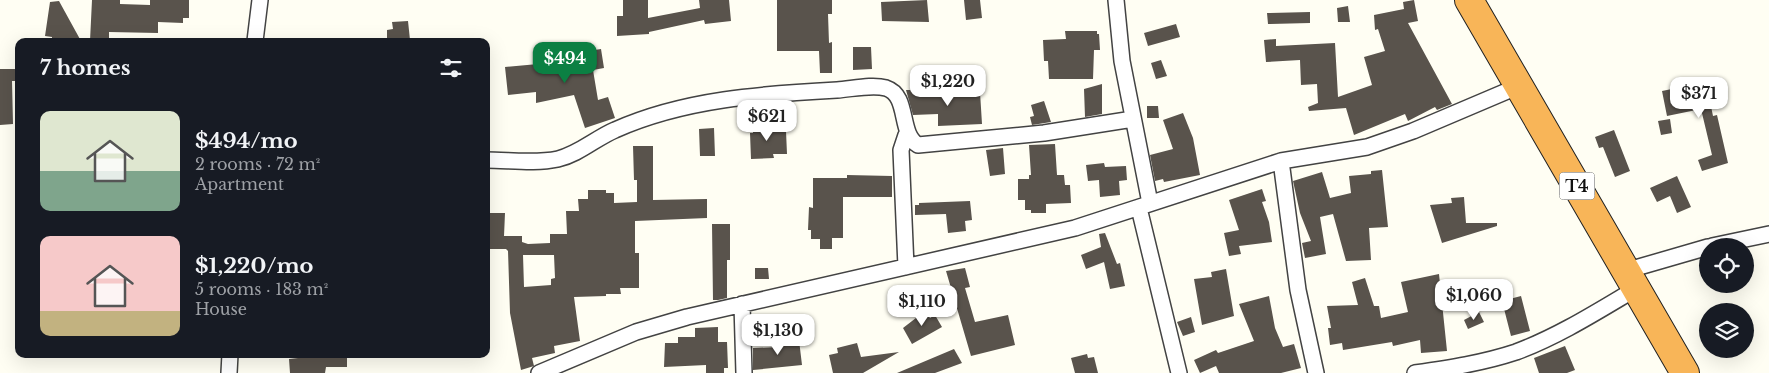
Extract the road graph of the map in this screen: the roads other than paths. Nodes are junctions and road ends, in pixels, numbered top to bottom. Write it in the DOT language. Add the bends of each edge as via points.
graph roads {
  1 [pos="260,0"];
  2 [pos="1116,0"];
  3 [pos="1469,0"];
  4 [pos="255,38"];
  5 [pos="1519,86"];
  6 [pos="1133,119"];
  7 [pos="910,138"];
  8 [pos="490,160"];
  9 [pos="1281,161"];
  10 [pos="1145,206"];
  11 [pos="1769,234"];
  12 [pos="1750,238"];
  13 [pos="1699,251"];
  14 [pos="906,267"];
  15 [pos="1631,279"];
  16 [pos="742,304"];
  17 [pos="230,358"];
  18 [pos="229,373"];
  19 [pos="539,373"];
  20 [pos="744,373"];
  21 [pos="1180,373"];
  22 [pos="1316,373"];
  23 [pos="1415,373"];
  24 [pos="1685,373"];
  1 -- 4 [label="street"];
  2 -- 6 [label="street" via="1122,61"];
  3 -- 5 [label="highway, T4"];
  5 -- 9 [label="street" via="1367,147"];
  5 -- 15 [label="highway, T4"];
  6 -- 7 [label="street" via="1044,133 928,145 918,145"];
  6 -- 10 [label="street"];
  7 -- 8 [label="street" via="894,93 886,88 873,87 708,102 614,130 559,159"];
  7 -- 14 [label="street" via="906,135 901,150"];
  9 -- 10 [label="street"];
  9 -- 22 [label="street" via="1298,290"];
  10 -- 14 [label="street" via="1075,228"];
  10 -- 21 [label="street"];
  11 -- 12 [label="street"];
  13 -- 15 [label="street"];
  14 -- 16 [label="street"];
  15 -- 23 [label="street" via="1583,320 1516,352 1452,368"];
  15 -- 24 [label="highway, T4"];
  16 -- 19 [label="street" via="636,332"];
  16 -- 20 [label="street"];
  17 -- 18 [label="street"];
}
